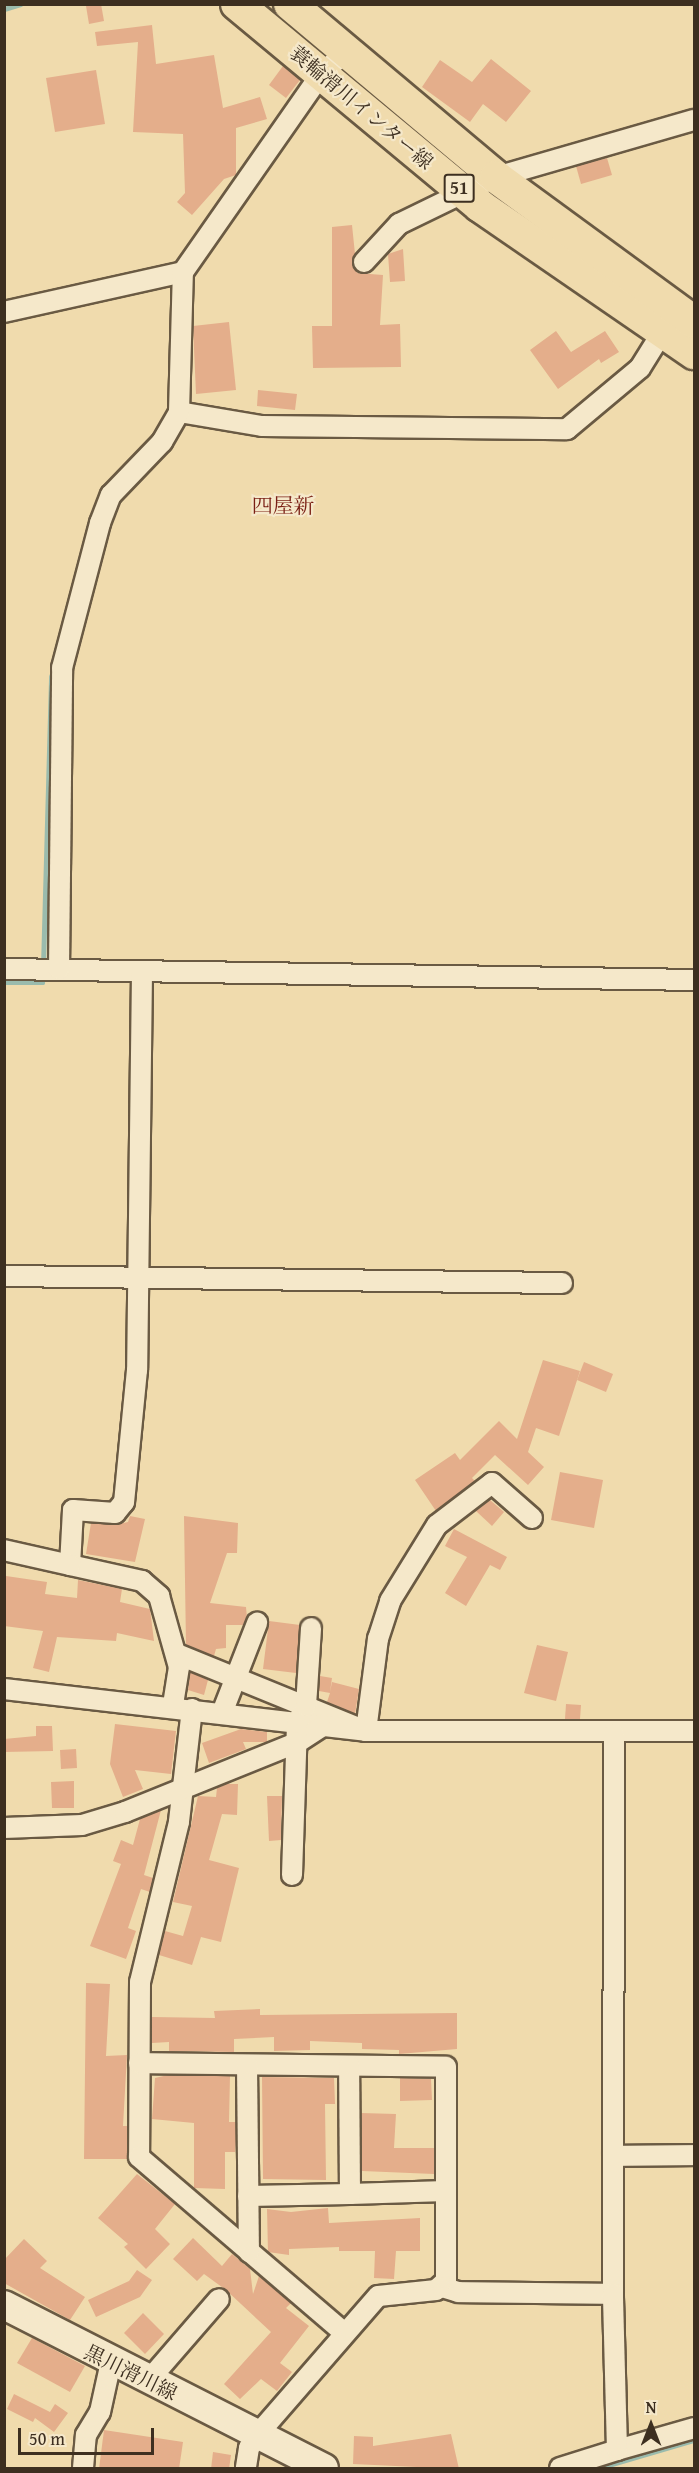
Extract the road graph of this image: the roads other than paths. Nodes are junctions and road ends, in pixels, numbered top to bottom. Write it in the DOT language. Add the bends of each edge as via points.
graph roads {
  1 [pos="237,4"];
  2 [pos="290,4"];
  3 [pos="348,50"];
  4 [pos="322,73"];
  5 [pos="694,120"];
  6 [pos="496,177"];
  7 [pos="466,194"];
  8 [pos="364,262"];
  9 [pos="183,272"];
  10 [pos="4,312"];
  11 [pos="678,321"];
  12 [pos="694,354"];
  13 [pos="179,412"];
  14 [pos="4,969"];
  15 [pos="59,969"];
  16 [pos="142,972"];
  17 [pos="694,980"];
  18 [pos="4,1276"];
  19 [pos="139,1277"];
  20 [pos="562,1283"];
  21 [pos="532,1518"];
  22 [pos="4,1550"];
  23 [pos="70,1565"];
  24 [pos="257,1623"];
  25 [pos="311,1628"];
  26 [pos="177,1654"];
  27 [pos="235,1678"];
  28 [pos="4,1689"];
  29 [pos="173,1706"];
  30 [pos="192,1709"];
  31 [pos="222,1713"];
  32 [pos="300,1724"];
  33 [pos="366,1731"];
  34 [pos="694,1731"];
  35 [pos="614,1734"];
  36 [pos="183,1788"];
  37 [pos="4,1828"];
  38 [pos="292,1875"];
  39 [pos="139,2063"];
  40 [pos="247,2065"];
  41 [pos="349,2066"];
  42 [pos="694,2155"];
  43 [pos="613,2156"];
  44 [pos="446,2191"];
  45 [pos="350,2194"];
  46 [pos="248,2196"];
  47 [pos="249,2252"];
  48 [pos="442,2287"];
  49 [pos="612,2294"];
  50 [pos="219,2299"];
  51 [pos="9,2315"];
  52 [pos="344,2332"];
  53 [pos="111,2362"];
  54 [pos="148,2381"];
  55 [pos="694,2428"];
  56 [pos="257,2435"];
  57 [pos="617,2450"];
  58 [pos="83,2469"];
  59 [pos="246,2469"];
  60 [pos="324,2469"];
  61 [pos="560,2469"];
  1 -- 4 [label="main road, 蓑輪滑川インター線 / 51"];
  2 -- 3 [label="main road, 蓑輪滑川インター線 / 51"];
  3 -- 4 [label="street"];
  3 -- 6 [label="main road, 蓑輪滑川インター線 / 51"];
  4 -- 7 [label="main road, 蓑輪滑川インター線 / 51"];
  4 -- 9 [label="street"];
  5 -- 6 [label="street"];
  6 -- 7 [label="street"];
  6 -- 11 [label="main road, 蓑輪滑川インター線 / 51"];
  7 -- 8 [label="street" via="399,224"];
  7 -- 11 [label="main road, 蓑輪滑川インター線 / 51"];
  9 -- 10 [label="street"];
  9 -- 13 [label="street"];
  11 -- 12 [label="main road, 蓑輪滑川インター線 / 51"];
  11 -- 13 [label="street" via="640,368 567,429 262,426"];
  13 -- 15 [label="street" via="162,442 111,495 63,668"];
  14 -- 15 [label="street"];
  15 -- 16 [label="street"];
  16 -- 17 [label="street"];
  16 -- 19 [label="street"];
  18 -- 19 [label="street"];
  19 -- 20 [label="street"];
  19 -- 23 [label="street" via="137,1370 124,1503 115,1513 73,1510"];
  21 -- 33 [label="street" via="492,1483 436,1525 390,1601 378,1639"];
  22 -- 23 [label="street"];
  23 -- 26 [label="street" via="142,1581 159,1596 170,1648"];
  24 -- 27 [label="street"];
  25 -- 32 [label="street"];
  26 -- 27 [label="street"];
  26 -- 29 [label="street"];
  27 -- 31 [label="street"];
  27 -- 32 [label="street"];
  28 -- 29 [label="street"];
  29 -- 30 [label="street"];
  30 -- 31 [label="street"];
  30 -- 36 [label="street"];
  31 -- 32 [label="street"];
  32 -- 33 [label="street"];
  32 -- 33 [label="street"];
  32 -- 36 [label="street"];
  32 -- 38 [label="street"];
  33 -- 35 [label="street"];
  34 -- 35 [label="street"];
  35 -- 43 [label="street"];
  36 -- 37 [label="street" via="82,1825"];
  36 -- 39 [label="street" via="180,1822 140,1982"];
  39 -- 40 [label="street"];
  39 -- 47 [label="street" via="139,2157"];
  40 -- 41 [label="street"];
  40 -- 46 [label="street"];
  41 -- 44 [label="street" via="446,2067"];
  41 -- 45 [label="street"];
  42 -- 43 [label="street"];
  43 -- 49 [label="street"];
  44 -- 45 [label="street"];
  44 -- 48 [label="street" via="446,2282"];
  45 -- 46 [label="street"];
  46 -- 47 [label="street"];
  47 -- 52 [label="street"];
  48 -- 49 [label="street" via="458,2292"];
  48 -- 52 [label="street" via="378,2296"];
  49 -- 57 [label="street"];
  50 -- 54 [label="street"];
  51 -- 53 [label="main road, 黒川滑川線"];
  52 -- 56 [label="street"];
  53 -- 54 [label="main road, 黒川滑川線"];
  53 -- 58 [label="street" via="100,2412 86,2435"];
  54 -- 56 [label="main road, 黒川滑川線"];
  55 -- 57 [label="street"];
  56 -- 59 [label="street" via="249,2448"];
  56 -- 60 [label="main road, 黒川滑川線"];
  57 -- 61 [label="street"];
}
